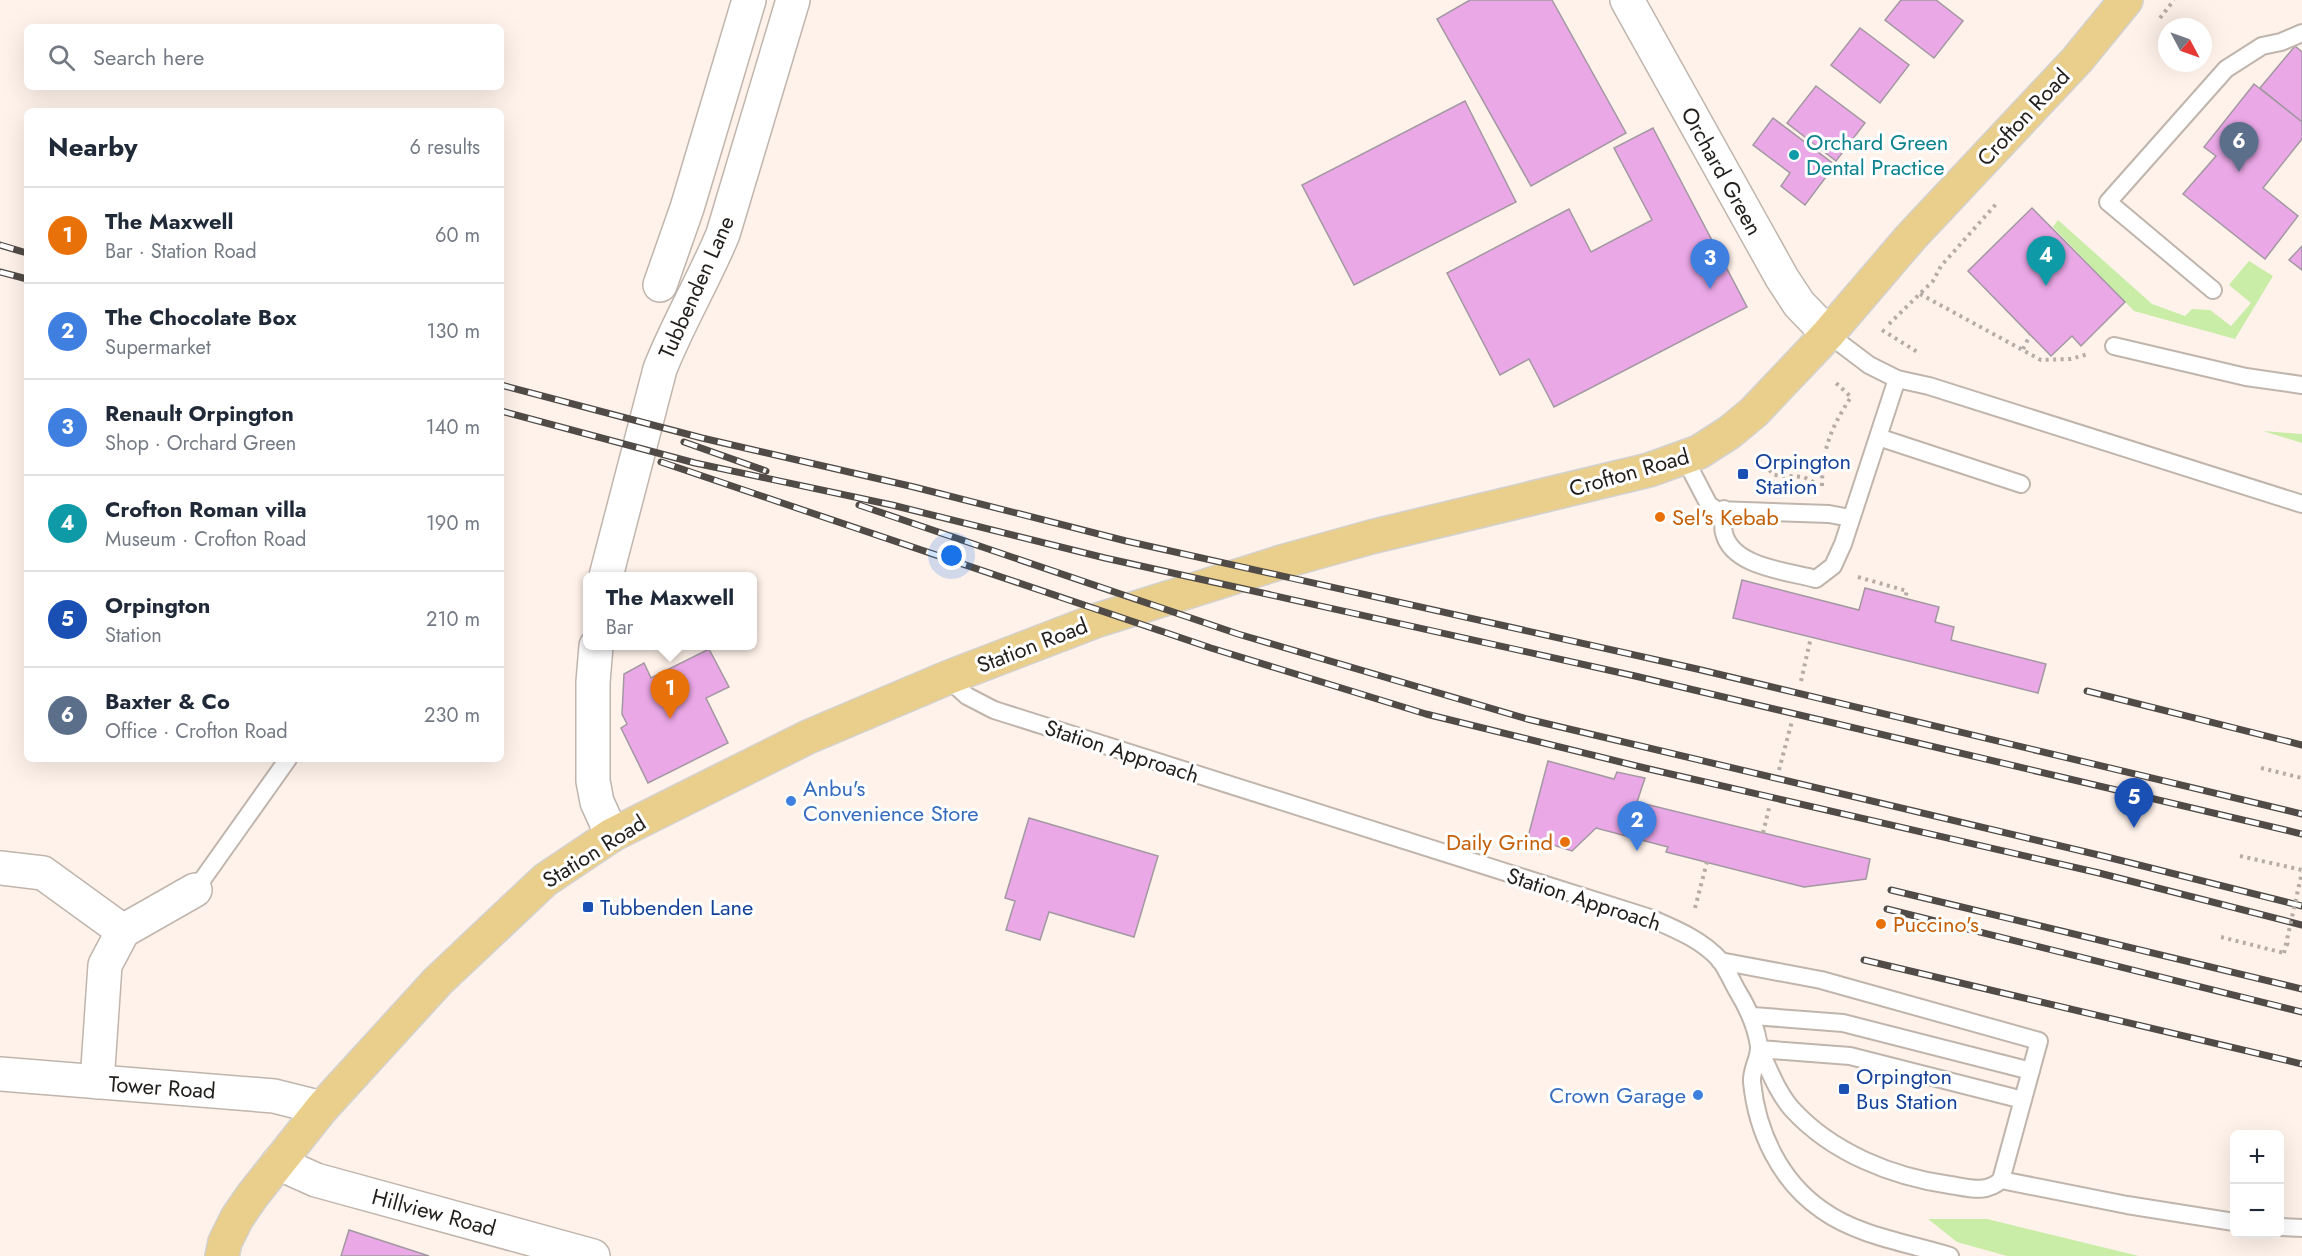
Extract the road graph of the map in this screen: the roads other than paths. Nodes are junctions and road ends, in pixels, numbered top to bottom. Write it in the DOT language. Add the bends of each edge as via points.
graph roads {
  1 [pos="750,0"];
  2 [pos="794,0"];
  3 [pos="1627,0"];
  4 [pos="2126,0"];
  5 [pos="2302,35"];
  6 [pos="660,285"];
  7 [pos="2213,290"];
  8 [pos="1828,334"];
  9 [pos="2114,346"];
  10 [pos="1897,380"];
  11 [pos="2302,385"];
  12 [pos="1878,437"];
  13 [pos="1685,459"];
  14 [pos="2021,484"];
  15 [pos="2302,504"];
  16 [pos="1724,509"];
  17 [pos="1850,519"];
  18 [pos="607,572"];
  19 [pos="1098,620"];
  20 [pos="596,650"];
  21 [pos="947,678"];
  22 [pos="286,762"];
  23 [pos="612,835"];
  24 [pos="0,868"];
  25 [pos="195,890"];
  26 [pos="123,931"];
  27 [pos="1720,961"];
  28 [pos="1752,1016"];
  29 [pos="1759,1049"];
  30 [pos="2031,1071"];
  31 [pos="0,1074"];
  32 [pos="97,1082"];
  33 [pos="2023,1100"];
  34 [pos="322,1108"];
  35 [pos="278,1163"];
  36 [pos="2001,1180"];
  37 [pos="2230,1221"];
  38 [pos="2284,1227"];
  39 [pos="2302,1228"];
  40 [pos="222,1256"];
  41 [pos="593,1256"];
  42 [pos="1950,1256"];
  1 -- 6 [label="street"];
  2 -- 18 [label="street, Tubbenden Lane" via="723,234 660,369"];
  3 -- 8 [label="street, Orchard Green" via="1782,278 1799,304"];
  4 -- 8 [label="main road, Crofton Road" via="2077,60 1911,237"];
  5 -- 7 [label="lane" via="2262,46 2226,69 2108,202"];
  8 -- 10 [label="lane" via="1869,365"];
  8 -- 13 [label="main road, Crofton Road" via="1754,412 1715,443"];
  9 -- 11 [label="lane"];
  10 -- 12 [label="lane"];
  10 -- 15 [label="lane" via="1929,386"];
  12 -- 14 [label="lane"];
  12 -- 17 [label="lane"];
  13 -- 16 [label="lane" via="1709,505"];
  13 -- 19 [label="main road, Crofton Road" via="1339,546"];
  16 -- 17 [label="lane" via="1828,514"];
  16 -- 17 [label="lane" via="1724,533 1733,552 1745,560 1816,579 1833,566"];
  19 -- 21 [label="main road, Station Road"];
  20 -- 23 [label="street" via="593,781 597,802"];
  21 -- 23 [label="main road, Station Road" via="808,737"];
  21 -- 27 [label="lane, Station Approach" via="967,696 994,710 1650,918 1688,935"];
  22 -- 25 [label="lane"];
  23 -- 34 [label="main road, Station Road" via="574,858 518,904 438,981"];
  24 -- 26 [label="street" via="44,873"];
  25 -- 26 [label="street"];
  26 -- 32 [label="street" via="105,965"];
  27 -- 28 [label="lane, Station Approach"];
  27 -- 30 [label="lane" via="1821,980 2039,1041"];
  28 -- 29 [label="lane, Station Approach"];
  28 -- 30 [label="lane" via="1843,1023"];
  29 -- 33 [label="lane" via="1850,1056"];
  29 -- 36 [label="lane" via="1791,1108 1853,1155 1925,1182 1980,1190 1993,1188"];
  29 -- 42 [label="lane, Station Approach" via="1752,1073 1760,1120 1781,1168 1799,1191 1840,1221"];
  30 -- 33 [label="lane"];
  31 -- 32 [label="street, Tower Road"];
  32 -- 34 [label="street, Tower Road" via="274,1096"];
  33 -- 36 [label="lane"];
  34 -- 35 [label="main road, Station Road"];
  35 -- 40 [label="main road, Station Road" via="237,1218"];
  35 -- 41 [label="street, Hillview Road" via="316,1180"];
  36 -- 37 [label="lane"];
  38 -- 39 [label="lane"];
}
